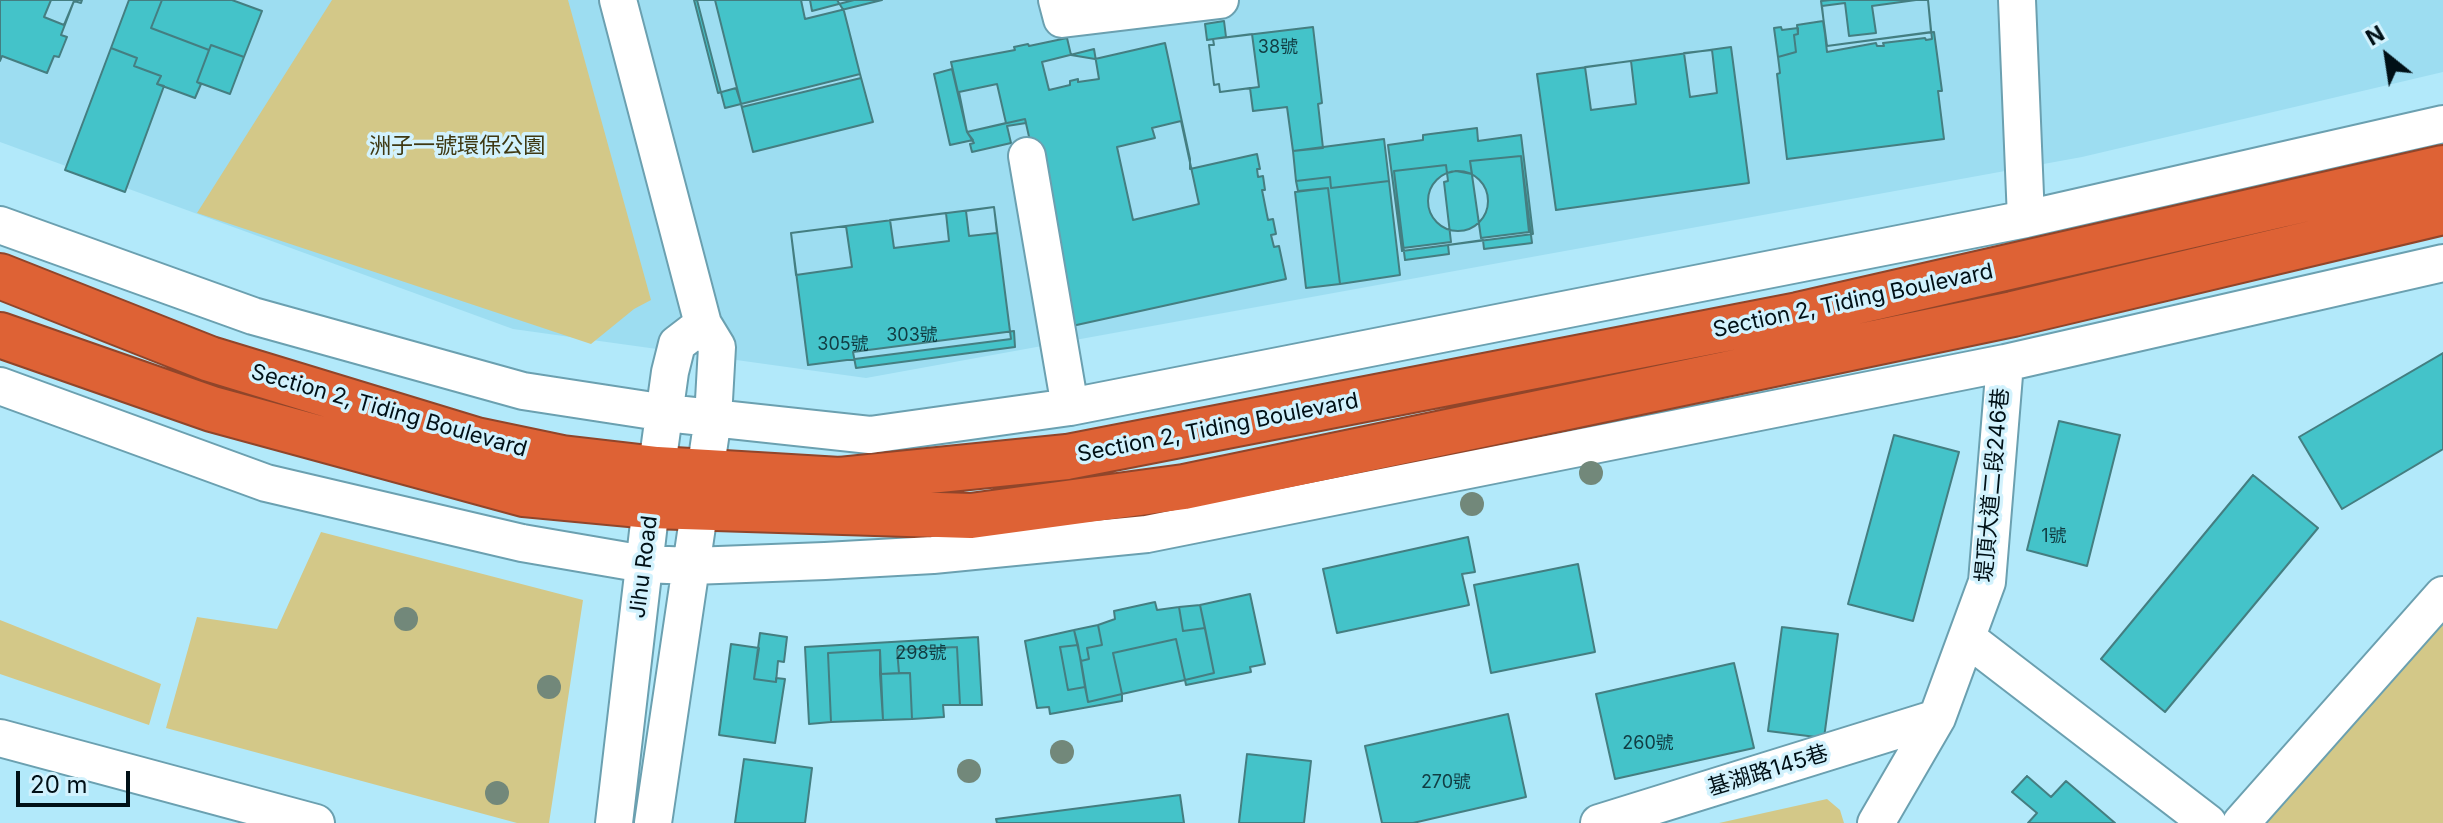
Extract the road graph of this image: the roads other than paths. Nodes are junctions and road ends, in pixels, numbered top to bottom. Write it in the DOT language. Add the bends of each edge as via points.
graph roads {
  1 [pos="618,0"];
  2 [pos="1057,0"];
  3 [pos="1220,0"];
  4 [pos="2017,0"];
  5 [pos="2443,124"];
  6 [pos="1027,156"];
  7 [pos="2443,168"];
  8 [pos="2443,212"];
  9 [pos="2026,219"];
  10 [pos="0,225"];
  11 [pos="2434,268"];
  12 [pos="0,276"];
  13 [pos="703,324"];
  14 [pos="0,335"];
  15 [pos="2005,363"];
  16 [pos="0,386"];
  17 [pos="1070,407"];
  18 [pos="666,413"];
  19 [pos="713,418"];
  20 [pos="654,488"];
  21 [pos="702,490"];
  22 [pos="644,564"];
  23 [pos="692,566"];
  24 [pos="2443,595"];
  25 [pos="1967,638"];
  26 [pos="1937,718"];
  27 [pos="0,738"];
  28 [pos="316,823"];
  29 [pos="614,823"];
  30 [pos="653,823"];
  31 [pos="1599,823"];
  32 [pos="1876,823"];
  33 [pos="2208,823"];
  34 [pos="2241,823"];
  1 -- 13 [label="street, Jihu Road"];
  2 -- 3 [label="street" via="1062,19"];
  4 -- 9 [label="street"];
  5 -- 9 [label="street, Section 2, Tiding Boulevard"];
  6 -- 17 [label="street"];
  7 -- 21 [label="highway, Section 2, Tiding Boulevard" via="1798,315 1067,457"];
  8 -- 21 [label="highway, Section 2, Tiding Boulevard" via="2013,314 1184,487 971,516"];
  9 -- 17 [label="street, Section 2, Tiding Boulevard"];
  10 -- 18 [label="street, Section 2, Tiding Boulevard" via="253,316 523,391"];
  11 -- 15 [label="street"];
  12 -- 20 [label="highway, Section 2, Tiding Boulevard" via="210,359"];
  13 -- 18 [label="street, Jihu Road" via="677,344"];
  13 -- 19 [label="street, Jihu Road" via="717,347"];
  14 -- 20 [label="highway, Section 2, Tiding Boulevard" via="212,409 524,494"];
  15 -- 23 [label="street" via="1147,534 933,555"];
  15 -- 25 [label="street, 堤頂大道二段246巷" via="1987,582"];
  16 -- 22 [label="street" via="266,483 522,543"];
  17 -- 19 [label="street, Section 2, Tiding Boulevard" via="870,435"];
  18 -- 19 [label="street, Section 2, Tiding Boulevard"];
  18 -- 20 [label="street, Jihu Road"];
  19 -- 21 [label="street, Jihu Road"];
  20 -- 21 [label="highway, Section 2, Tiding Boulevard"];
  20 -- 22 [label="street, Jihu Road"];
  21 -- 23 [label="street, Jihu Road"];
  22 -- 23 [label="street"];
  22 -- 29 [label="street, Jihu Road"];
  23 -- 30 [label="street, Jihu Road"];
  24 -- 34 [label="street"];
  25 -- 26 [label="street, 堤頂大道二段246巷"];
  25 -- 33 [label="street"];
  26 -- 31 [label="street, 基湖路145巷"];
  26 -- 32 [label="street, 堤頂大道二段246巷"];
  27 -- 28 [label="street"];
}
